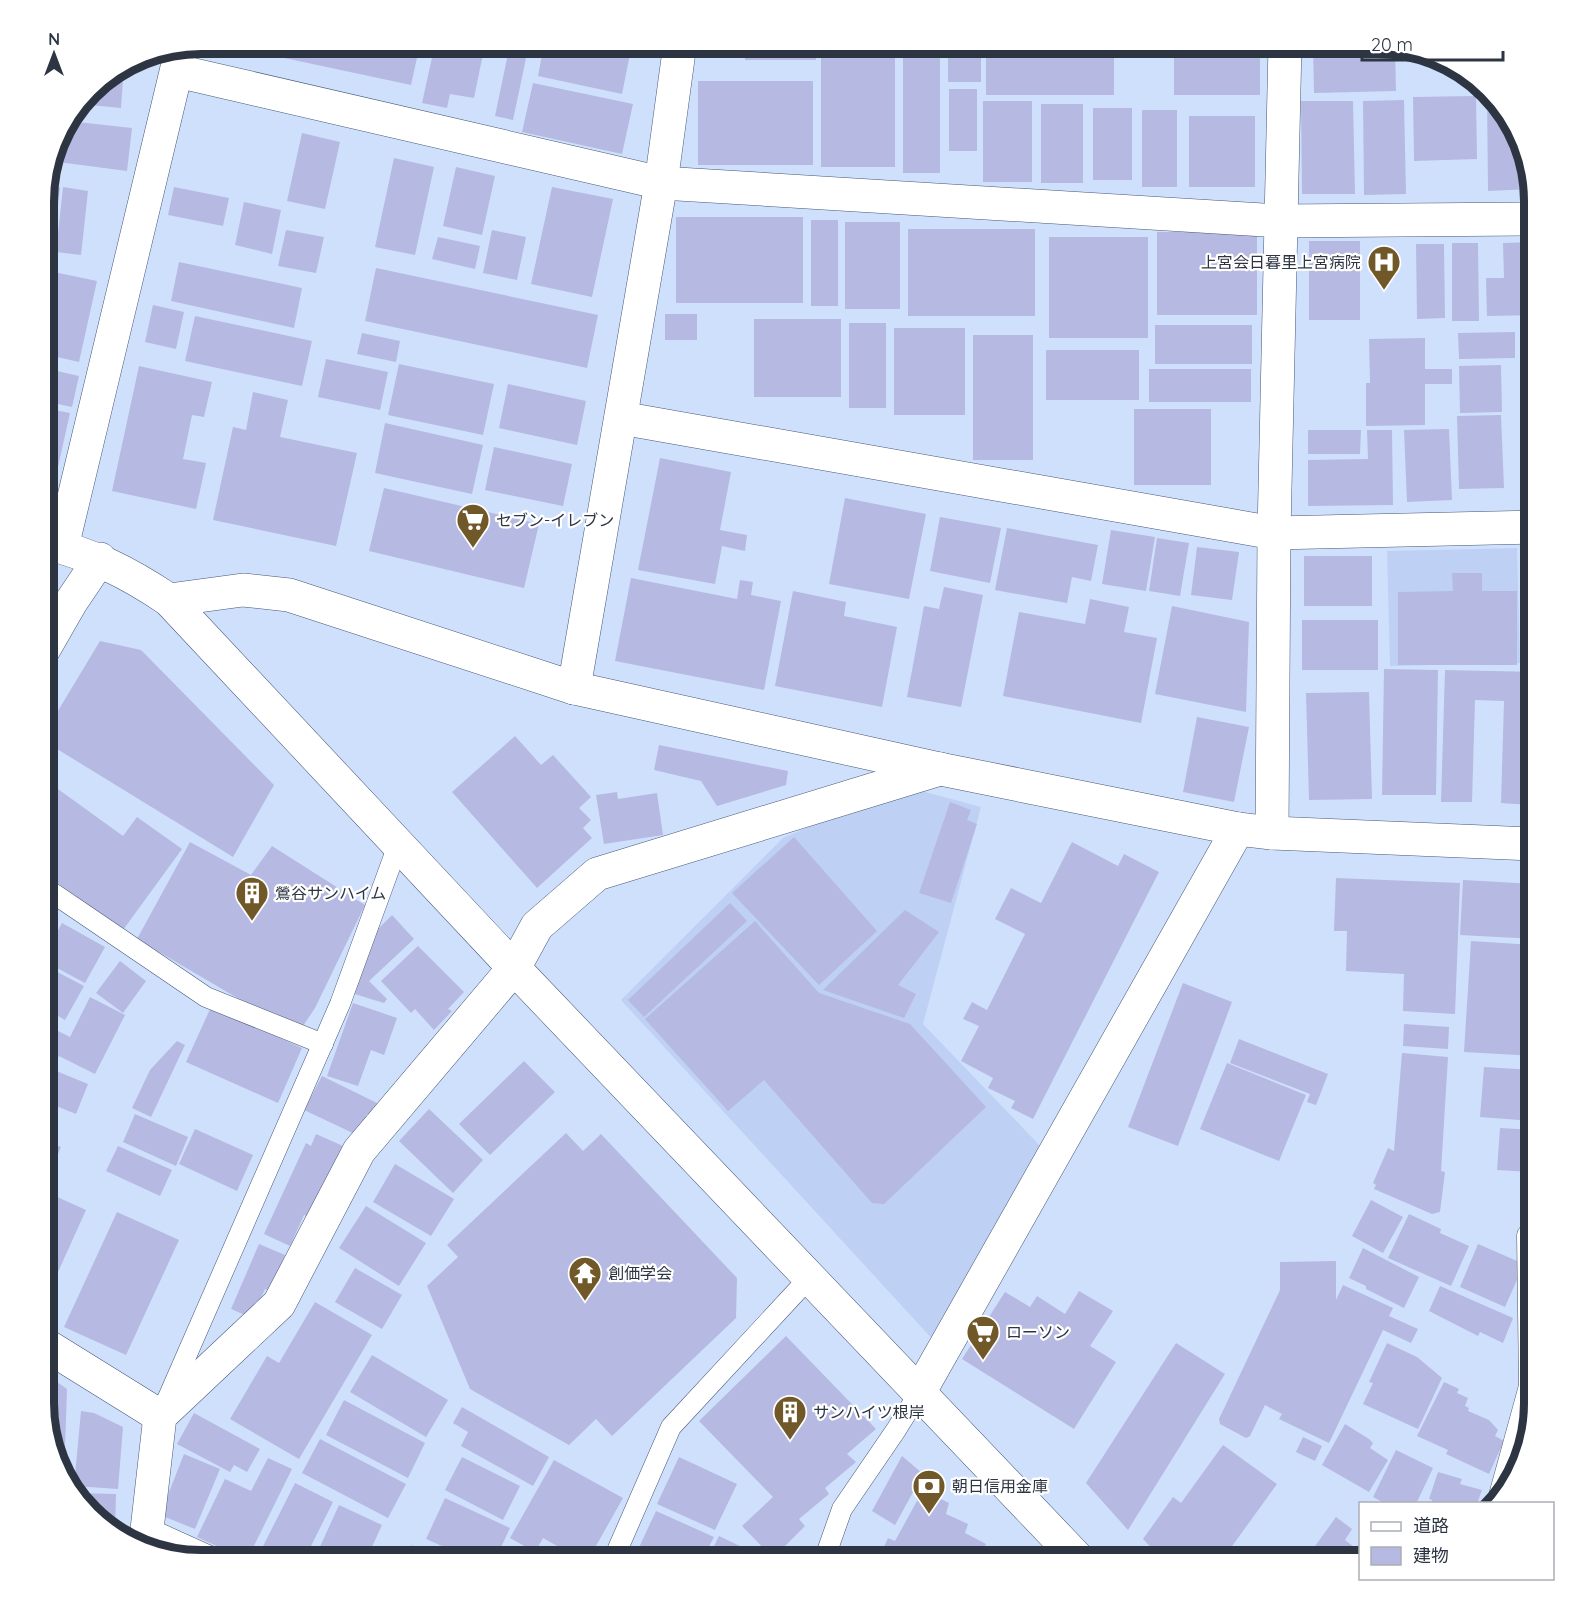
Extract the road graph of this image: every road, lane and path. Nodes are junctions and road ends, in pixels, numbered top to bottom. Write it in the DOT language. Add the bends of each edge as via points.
graph roads {
  1 [pos="679,54"];
  2 [pos="1286,54"];
  3 [pos="180,59"];
  4 [pos="661,183"];
  5 [pos="1524,219"];
  6 [pos="1280,221"];
  7 [pos="621,418"];
  8 [pos="1524,527"];
  9 [pos="1274,533"];
  10 [pos="54,540"];
  11 [pos="54,544"];
  12 [pos="100,559"];
  13 [pos="169,600"];
  14 [pos="54,631"];
  15 [pos="574,688"];
  16 [pos="940,769"];
  17 [pos="1238,829"];
  18 [pos="1272,833"];
  19 [pos="1524,844"];
  20 [pos="398,845"];
  21 [pos="54,894"];
  22 [pos="514,968"];
  23 [pos="323,1044"];
  24 [pos="809,1278"];
  25 [pos="54,1350"];
  26 [pos="919,1393"];
  27 [pos="1524,1404"];
  28 [pos="160,1416"];
  29 [pos="1504,1476"];
  30 [pos="146,1538"];
  31 [pos="183,1549"];
  32 [pos="617,1550"];
  33 [pos="828,1550"];
  34 [pos="1068,1550"];
  1 -- 4 [label="street"];
  2 -- 6 [label="street"];
  3 -- 4 [label="street"];
  3 -- 10 [label="street"];
  4 -- 6 [label="street"];
  4 -- 7 [label="street"];
  5 -- 6 [label="street"];
  6 -- 9 [label="street"];
  7 -- 9 [label="street"];
  7 -- 15 [label="street"];
  8 -- 9 [label="street"];
  9 -- 18 [label="street"];
  11 -- 12 [label="street"];
  12 -- 13 [label="street"];
  12 -- 14 [label="street"];
  13 -- 15 [label="street" via="243,590 289,595"];
  13 -- 20 [label="street"];
  15 -- 16 [label="street"];
  16 -- 17 [label="street"];
  16 -- 22 [label="street" via="597,874 537,926"];
  17 -- 18 [label="street"];
  17 -- 26 [label="street"];
  18 -- 19 [label="street"];
  20 -- 22 [label="street"];
  20 -- 23 [label="lane"];
  21 -- 23 [label="lane" via="206,997"];
  22 -- 24 [label="street"];
  22 -- 28 [label="street" via="358,1151 279,1304"];
  23 -- 28 [label="lane"];
  24 -- 26 [label="street"];
  24 -- 32 [label="lane" via="672,1427"];
  25 -- 28 [label="street"];
  26 -- 33 [label="lane" via="842,1509"];
  26 -- 34 [label="street"];
  27 -- 29 [label="lane"];
  28 -- 30 [label="street"];
  30 -- 31 [label="lane"];
}
